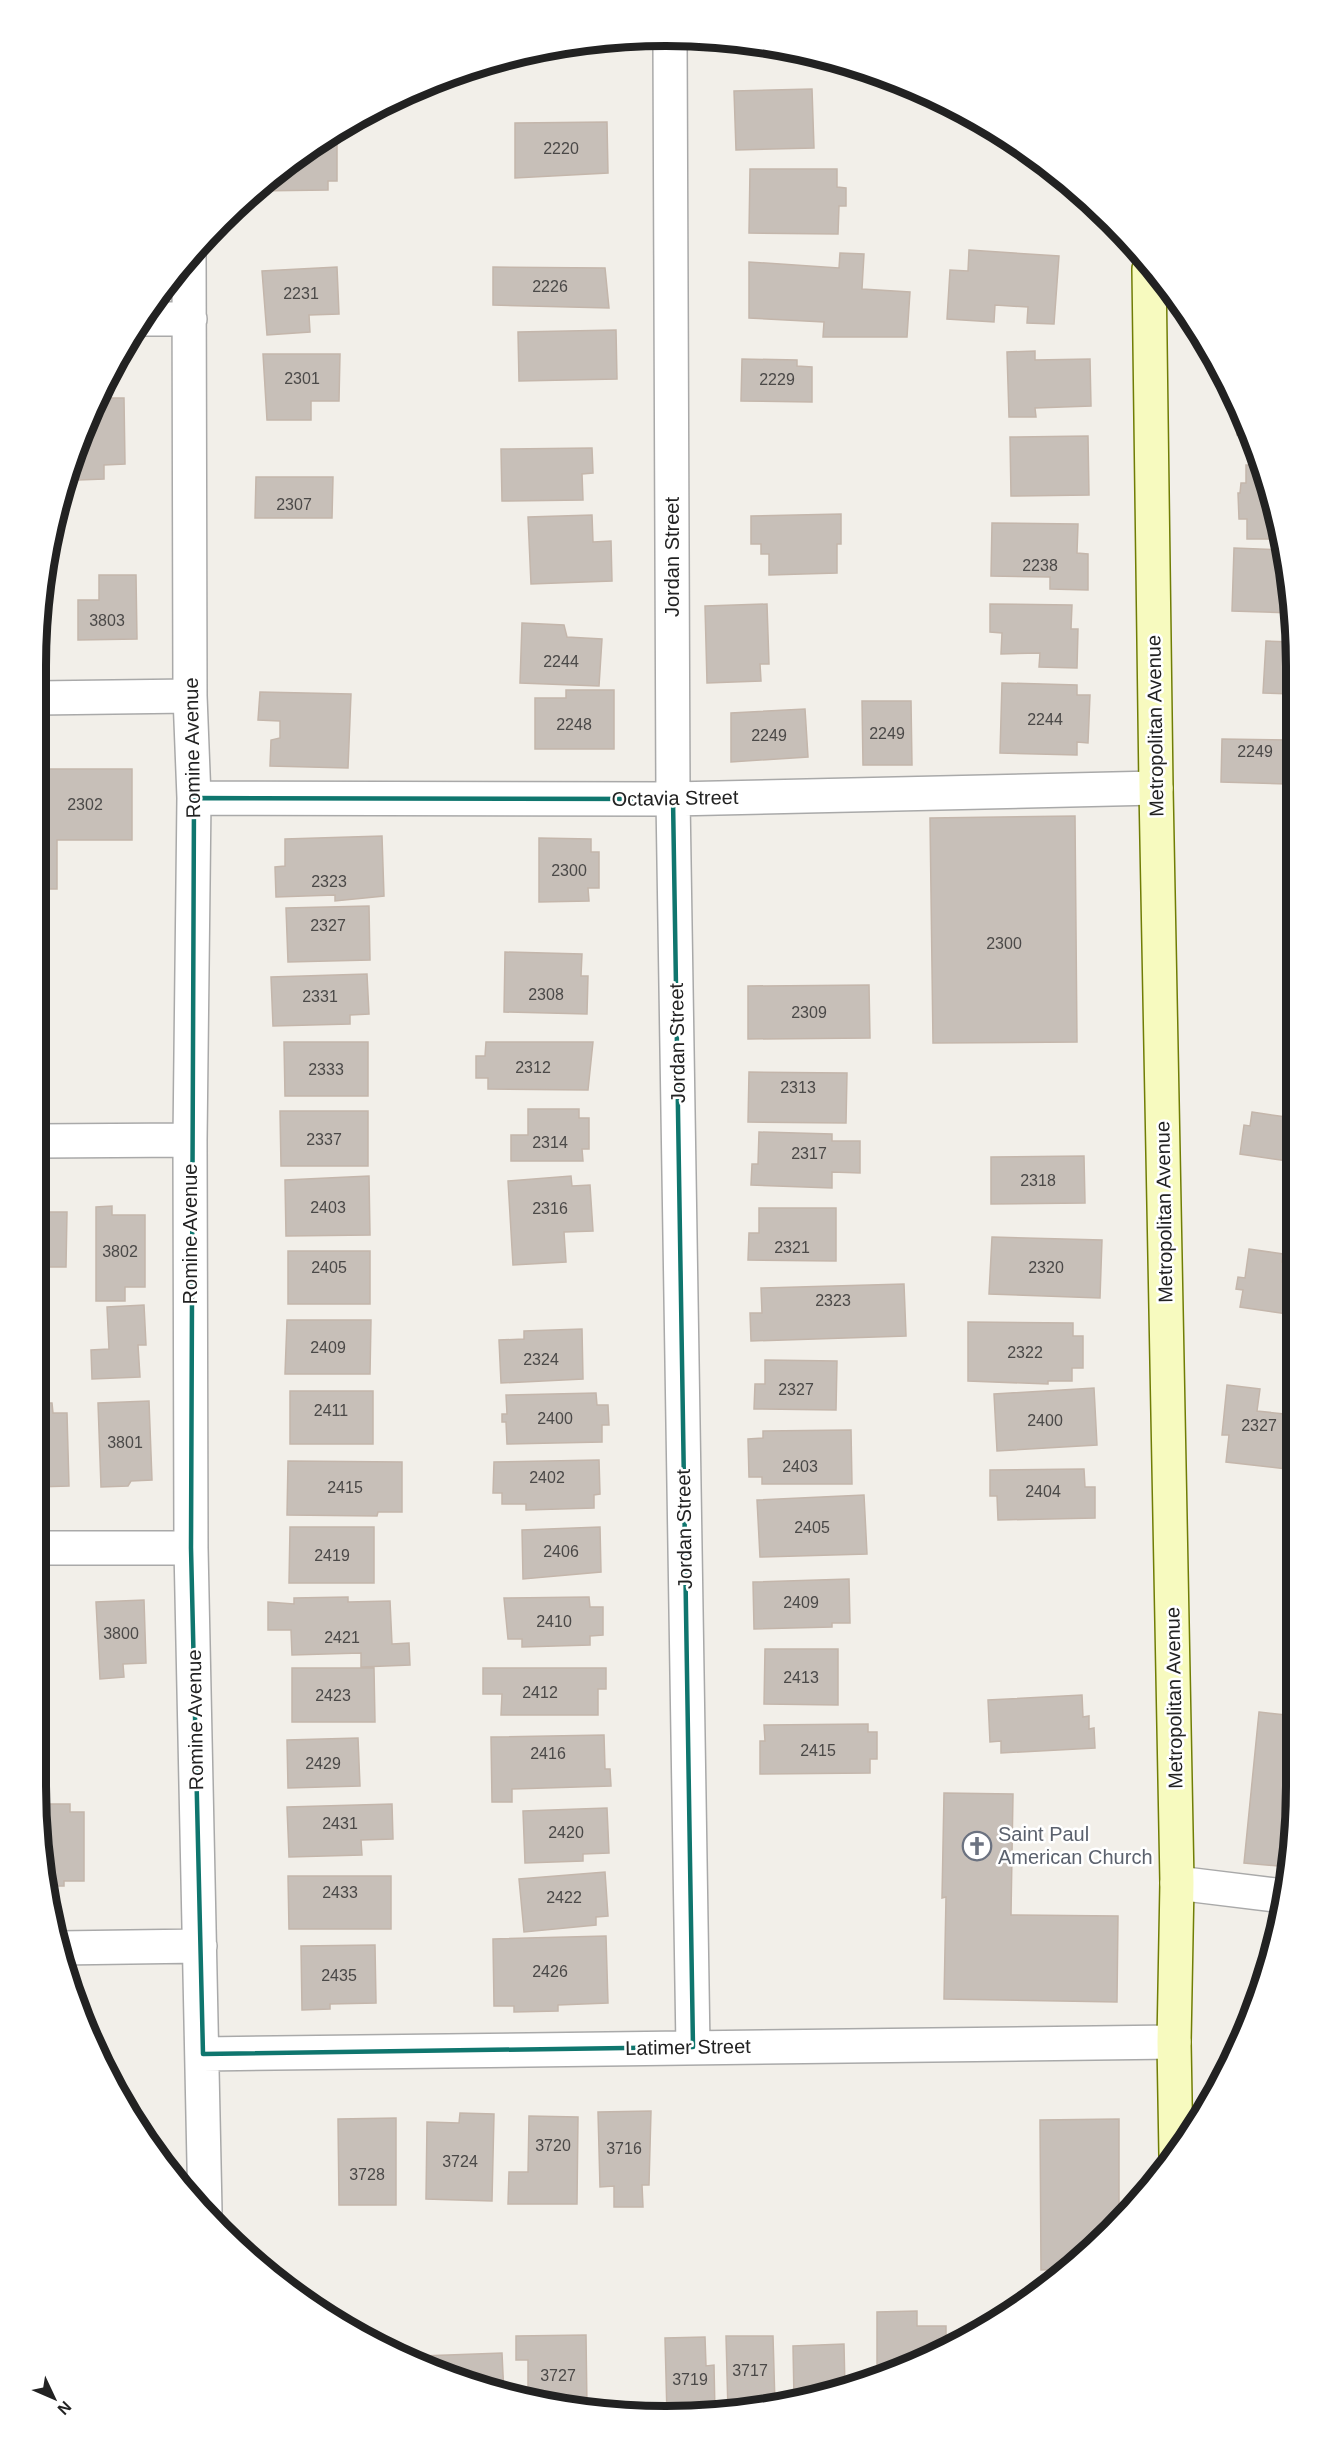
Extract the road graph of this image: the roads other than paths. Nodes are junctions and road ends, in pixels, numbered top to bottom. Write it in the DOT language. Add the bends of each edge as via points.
graph roads {
  1 [pos="670,46"];
  2 [pos="189,271"];
  3 [pos="1149,278"];
  4 [pos="153,319"];
  5 [pos="190,319"];
  6 [pos="190,696"];
  7 [pos="46,698"];
  8 [pos="1156,788"];
  9 [pos="194,798"];
  10 [pos="673,800"];
  11 [pos="190,1140"];
  12 [pos="46,1141"];
  13 [pos="46,1548"];
  14 [pos="191,1548"];
  15 [pos="1177,1883"];
  16 [pos="1277,1895"];
  17 [pos="200,1946"];
  18 [pos="69,1948"];
  19 [pos="1174,2042"];
  20 [pos="693,2047"];
  21 [pos="203,2054"];
  22 [pos="1176,2139"];
  23 [pos="205,2199"];
  1 -- 10 [label="street, Jordan Street"];
  2 -- 5 [label="street, Romine Avenue"];
  3 -- 8 [label="street, Metropolitan Avenue"];
  4 -- 5 [label="street"];
  5 -- 6 [label="street, Romine Avenue"];
  6 -- 7 [label="street"];
  6 -- 9 [label="street, Romine Avenue"];
  8 -- 10 [label="street, Octavia Street"];
  8 -- 15 [label="street, Metropolitan Avenue"];
  9 -- 10 [label="street, Octavia Street"];
  9 -- 11 [label="street, Romine Avenue"];
  10 -- 20 [label="street, Jordan Street"];
  11 -- 12 [label="street"];
  11 -- 14 [label="street, Romine Avenue"];
  13 -- 14 [label="street"];
  14 -- 17 [label="street, Romine Avenue"];
  15 -- 16 [label="street"];
  15 -- 19 [label="street, Metropolitan Avenue"];
  17 -- 18 [label="street"];
  17 -- 21 [label="street, Romine Avenue"];
  19 -- 20 [label="street, Latimer Street"];
  19 -- 22 [label="street, Metropolitan Avenue"];
  20 -- 21 [label="street, Latimer Street"];
  21 -- 23 [label="street, Romine Avenue"];
}
